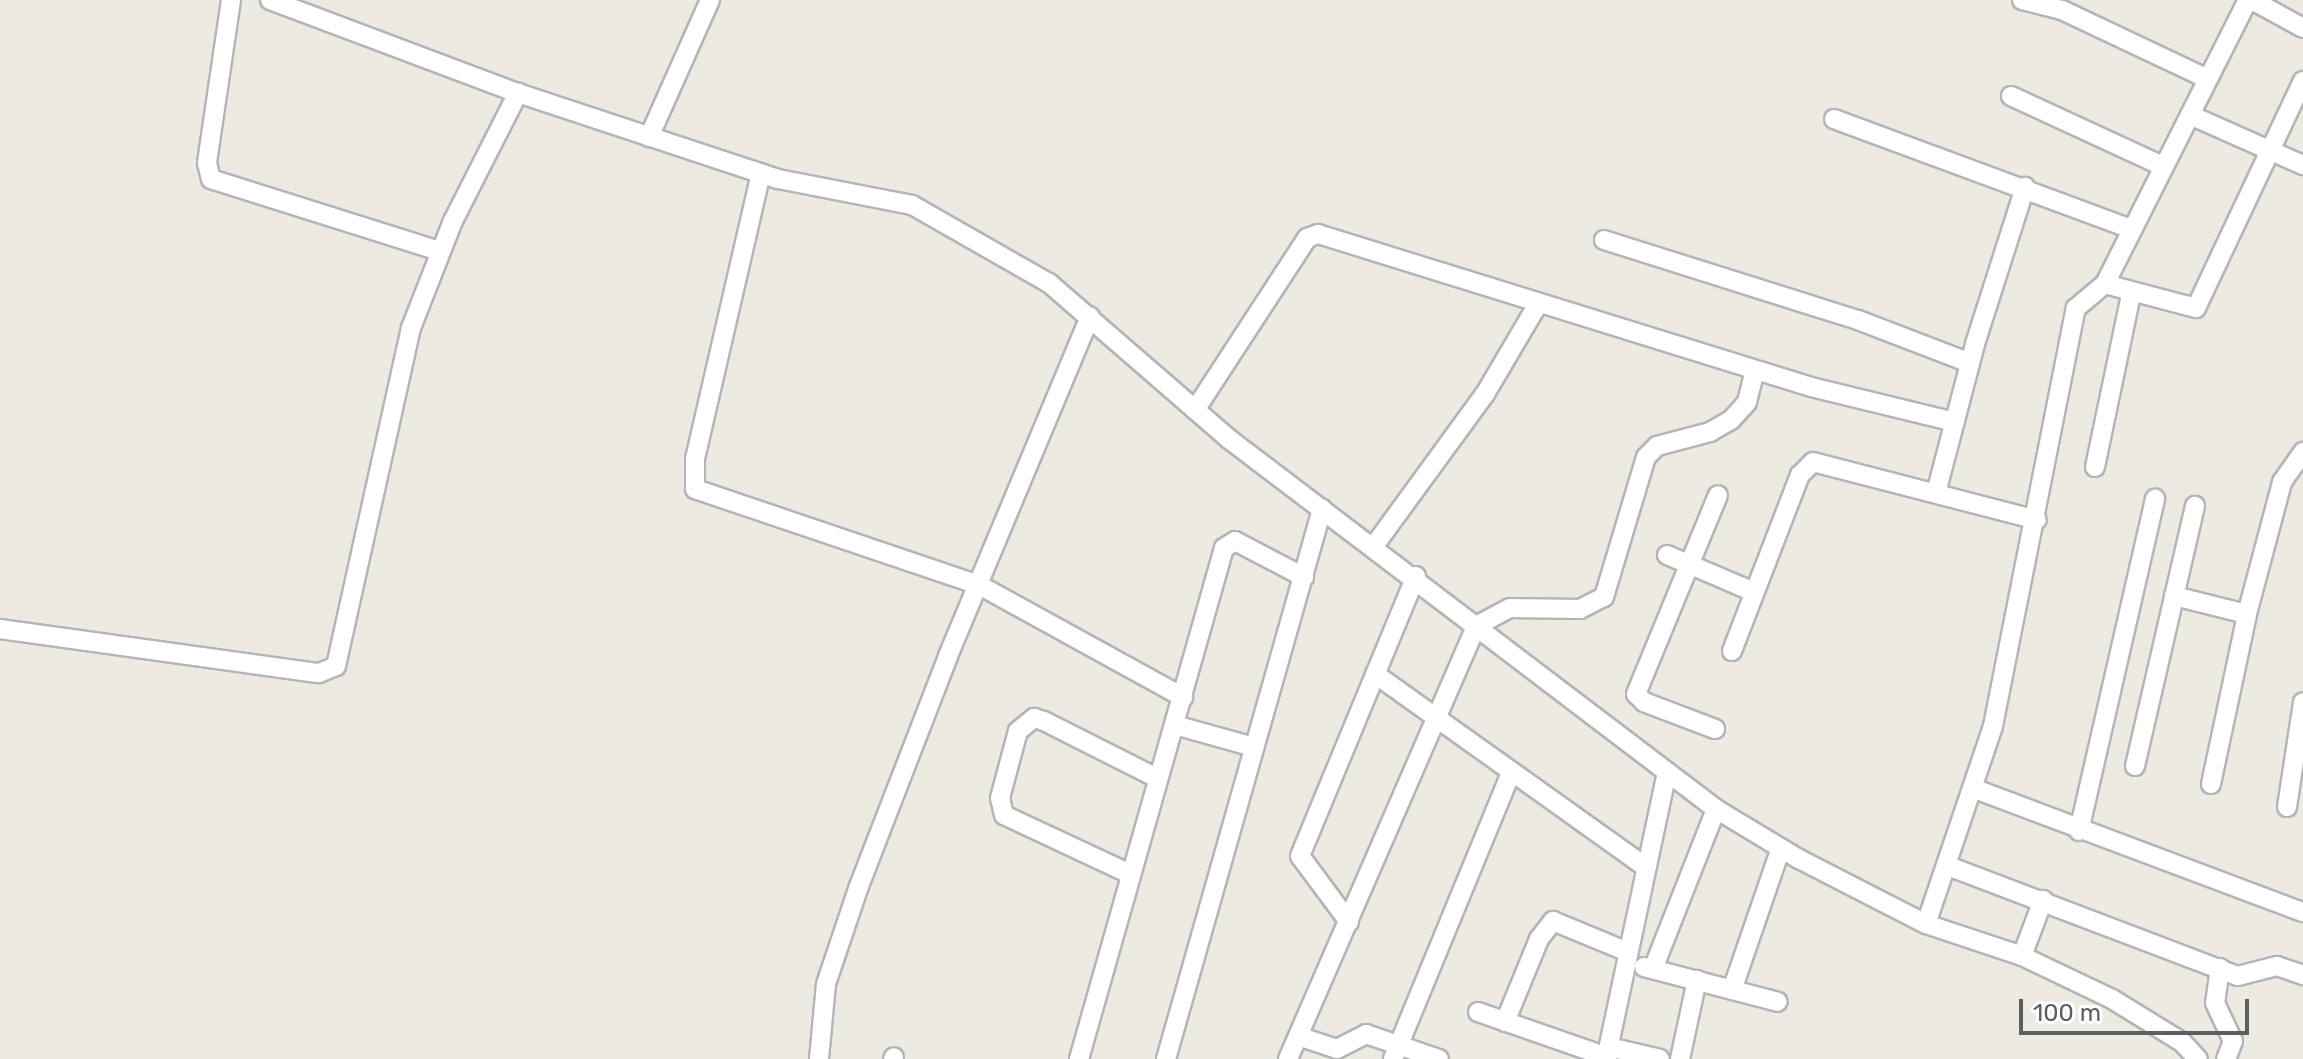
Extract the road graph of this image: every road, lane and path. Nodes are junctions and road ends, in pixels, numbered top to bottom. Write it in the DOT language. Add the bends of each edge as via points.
graph roads {
  1 [pos="231,0"];
  2 [pos="270,0"];
  3 [pos="710,0"];
  4 [pos="2022,0"];
  5 [pos="2250,0"];
  6 [pos="2303,28"];
  7 [pos="2208,79"];
  8 [pos="2303,81"];
  9 [pos="518,93"];
  10 [pos="2011,96"];
  11 [pos="2190,115"];
  12 [pos="1834,119"];
  13 [pos="649,137"];
  14 [pos="2271,151"];
  15 [pos="2160,165"];
  16 [pos="2303,165"];
  17 [pos="761,173"];
  18 [pos="2025,187"];
  19 [pos="2132,229"];
  20 [pos="1604,240"];
  21 [pos="440,251"];
  22 [pos="2105,284"];
  23 [pos="2131,295"];
  24 [pos="1538,304"];
  25 [pos="1090,316"];
  26 [pos="1970,363"];
  27 [pos="1755,371"];
  28 [pos="1195,410"];
  29 [pos="1955,422"];
  30 [pos="2303,452"];
  31 [pos="2095,467"];
  32 [pos="1936,493"];
  33 [pos="1718,495"];
  34 [pos="2155,499"];
  35 [pos="2195,506"];
  36 [pos="1322,509"];
  37 [pos="2037,520"];
  38 [pos="1374,546"];
  39 [pos="1667,555"];
  40 [pos="1692,566"];
  41 [pos="1416,576"];
  42 [pos="1304,577"];
  43 [pos="979,585"];
  44 [pos="1754,592"];
  45 [pos="2174,596"];
  46 [pos="2247,614"];
  47 [pos="1476,626"];
  48 [pos="0,629"];
  49 [pos="1732,651"];
  50 [pos="1375,674"];
  51 [pos="1183,697"];
  52 [pos="2303,702"];
  53 [pos="1435,717"];
  54 [pos="2302,724"];
  55 [pos="1175,725"];
  56 [pos="1715,729"];
  57 [pos="1254,747"];
  58 [pos="2135,766"];
  59 [pos="1511,773"];
  60 [pos="1667,773"];
  61 [pos="1157,778"];
  62 [pos="2211,784"];
  63 [pos="1975,789"];
  64 [pos="2287,807"];
  65 [pos="1716,809"];
  66 [pos="2079,831"];
  67 [pos="1781,848"];
  68 [pos="1948,866"];
  69 [pos="1646,867"];
  70 [pos="1130,874"];
  71 [pos="2043,900"];
  72 [pos="2303,912"];
  73 [pos="1349,922"];
  74 [pos="1926,924"];
  75 [pos="2022,956"];
  76 [pos="1627,957"];
  77 [pos="2220,968"];
  78 [pos="1653,969"];
  79 [pos="2303,975"];
  80 [pos="1697,980"];
  81 [pos="1732,990"];
  82 [pos="1778,1002"];
  83 [pos="1478,1012"];
  84 [pos="1505,1022"];
  85 [pos="1298,1036"];
  86 [pos="2179,1051"];
  87 [pos="1396,1052"];
  88 [pos="1607,1054"];
  89 [pos="819,1059"];
  90 [pos="1079,1059"];
  91 [pos="1166,1059"];
  92 [pos="1288,1059"];
  93 [pos="1439,1059"];
  94 [pos="1660,1059"];
  95 [pos="1680,1059"];
  96 [pos="2198,1059"];
  97 [pos="2226,1059"];
  1 -- 21 [label="street" via="207,163 211,179"];
  2 -- 9 [label="street"];
  3 -- 13 [label="street"];
  4 -- 7 [label="street" via="2062,10"];
  5 -- 6 [label="street"];
  5 -- 7 [label="street"];
  7 -- 11 [label="street"];
  8 -- 14 [label="street"];
  9 -- 13 [label="street"];
  9 -- 21 [label="street"];
  10 -- 15 [label="street"];
  11 -- 14 [label="street"];
  11 -- 15 [label="street"];
  12 -- 18 [label="street"];
  13 -- 17 [label="street"];
  14 -- 16 [label="street"];
  14 -- 23 [label="street" via="2196,308"];
  15 -- 19 [label="street"];
  17 -- 25 [label="street" via="912,205 1049,283"];
  17 -- 43 [label="street" via="695,458 695,489"];
  18 -- 19 [label="street"];
  18 -- 26 [label="street"];
  19 -- 22 [label="street"];
  20 -- 26 [label="street" via="1858,320"];
  21 -- 48 [label="street" via="403,356 339,656 330,672"];
  22 -- 23 [label="street"];
  22 -- 37 [label="street" via="2076,308"];
  23 -- 31 [label="street"];
  24 -- 27 [label="street"];
  24 -- 28 [label="street" via="1313,235"];
  24 -- 38 [label="street" via="1485,394"];
  25 -- 28 [label="street"];
  25 -- 43 [label="street"];
  26 -- 29 [label="street"];
  27 -- 29 [label="street"];
  27 -- 47 [label="street" via="1747,402 1731,420 1651,450 1610,584 1597,603 1580,609 1524,605"];
  28 -- 36 [label="street"];
  29 -- 32 [label="street"];
  30 -- 46 [label="street" via="2283,479"];
  32 -- 37 [label="street"];
  32 -- 44 [label="street" via="1829,463 1808,464"];
  33 -- 40 [label="street"];
  34 -- 66 [label="street"];
  35 -- 45 [label="street"];
  36 -- 38 [label="street"];
  36 -- 42 [label="street"];
  37 -- 63 [label="street"];
  38 -- 41 [label="street"];
  39 -- 40 [label="street"];
  40 -- 44 [label="street"];
  40 -- 56 [label="street" via="1636,694 1644,702"];
  41 -- 47 [label="street"];
  41 -- 50 [label="street"];
  42 -- 51 [label="street" via="1240,543 1226,545"];
  42 -- 57 [label="street"];
  43 -- 51 [label="street"];
  43 -- 89 [label="street" via="831,964"];
  44 -- 49 [label="street"];
  45 -- 46 [label="street"];
  45 -- 58 [label="street"];
  46 -- 62 [label="street"];
  47 -- 53 [label="street"];
  47 -- 60 [label="street"];
  50 -- 53 [label="street"];
  50 -- 73 [label="street" via="1300,856"];
  51 -- 55 [label="street"];
  52 -- 54 [label="street"];
  53 -- 59 [label="street"];
  53 -- 73 [label="street"];
  54 -- 64 [label="street"];
  55 -- 57 [label="street"];
  55 -- 61 [label="street"];
  57 -- 91 [label="street"];
  59 -- 69 [label="street"];
  59 -- 87 [label="street"];
  60 -- 65 [label="street"];
  60 -- 69 [label="street"];
  61 -- 70 [label="street"];
  61 -- 70 [label="street" via="1044,721 1034,718 1018,731 1000,798 1004,815"];
  63 -- 66 [label="street"];
  63 -- 68 [label="street"];
  65 -- 67 [label="street"];
  65 -- 78 [label="street"];
  66 -- 72 [label="street"];
  67 -- 74 [label="street"];
  67 -- 81 [label="street"];
  68 -- 71 [label="street"];
  68 -- 74 [label="street"];
  69 -- 76 [label="street"];
  70 -- 90 [label="street"];
  71 -- 75 [label="street"];
  71 -- 77 [label="street"];
  73 -- 85 [label="street"];
  74 -- 75 [label="street"];
  75 -- 86 [label="street" via="2112,999"];
  76 -- 78 [label="street"];
  76 -- 84 [label="street" via="1553,921 1539,939"];
  76 -- 88 [label="street"];
  77 -- 79 [label="street" via="2245,977 2277,966"];
  77 -- 97 [label="street" via="2215,1003 2233,1041"];
  78 -- 80 [label="street"];
  80 -- 81 [label="street"];
  80 -- 95 [label="street"];
  81 -- 82 [label="street"];
  83 -- 84 [label="street"];
  84 -- 88 [label="street"];
  85 -- 87 [label="street" via="1337,1049 1366,1034"];
  85 -- 92 [label="street"];
  86 -- 96 [label="street"];
  87 -- 93 [label="street"];
  88 -- 94 [label="street"];
}
